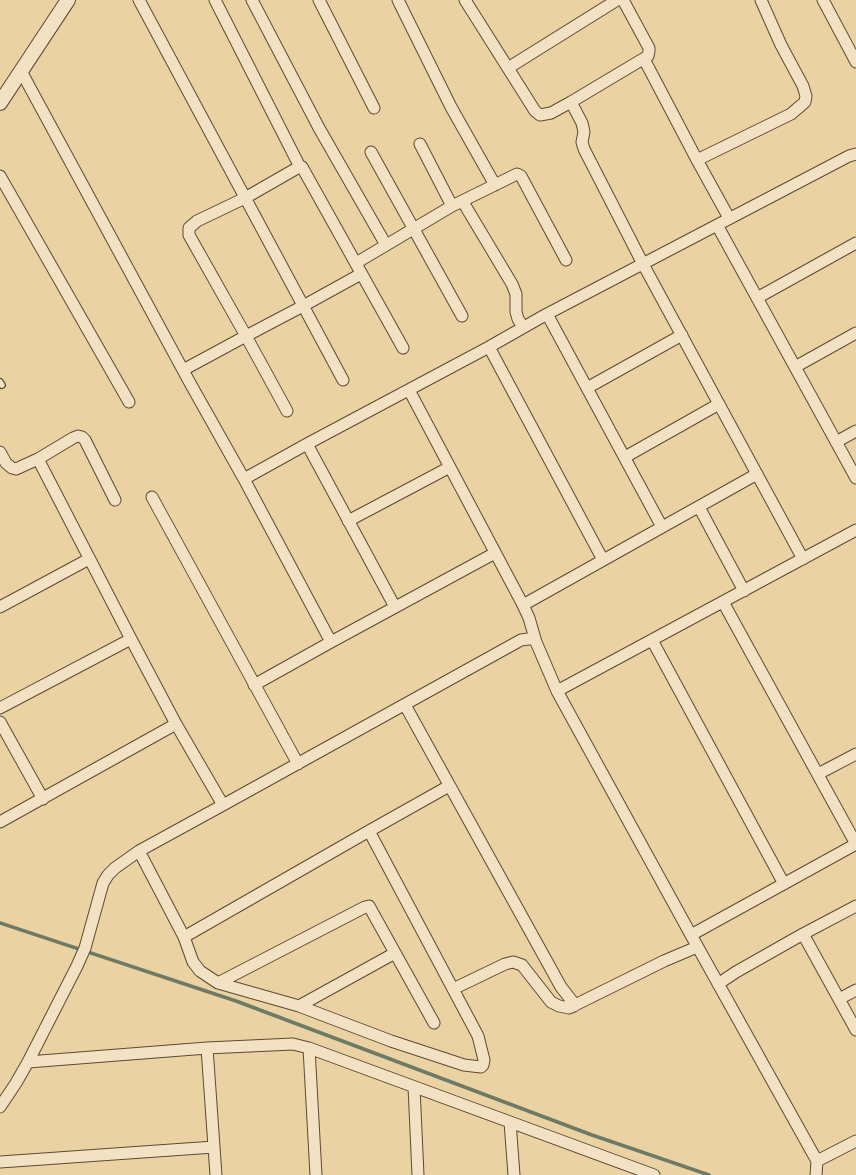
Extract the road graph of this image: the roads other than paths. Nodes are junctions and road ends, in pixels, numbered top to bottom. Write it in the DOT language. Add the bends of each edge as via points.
graph roads {
  1 [pos="68,0"];
  2 [pos="139,0"];
  3 [pos="216,0"];
  4 [pos="252,0"];
  5 [pos="319,0"];
  6 [pos="398,0"];
  7 [pos="465,0"];
  8 [pos="617,0"];
  9 [pos="623,0"];
  10 [pos="761,0"];
  11 [pos="823,0"];
  12 [pos="644,59"];
  13 [pos="856,62"];
  14 [pos="508,68"];
  15 [pos="21,71"];
  16 [pos="571,102"];
  17 [pos="0,103"];
  18 [pos="374,108"];
  19 [pos="420,144"];
  20 [pos="371,152"];
  21 [pos="856,154"];
  22 [pos="697,160"];
  23 [pos="300,167"];
  24 [pos="0,176"];
  25 [pos="495,185"];
  26 [pos="245,198"];
  27 [pos="458,204"];
  28 [pos="729,218"];
  29 [pos="717,225"];
  30 [pos="413,229"];
  31 [pos="856,243"];
  32 [pos="386,245"];
  33 [pos="566,260"];
  34 [pos="356,263"];
  35 [pos="643,264"];
  36 [pos="361,274"];
  37 [pos="757,298"];
  38 [pos="303,306"];
  39 [pos="546,314"];
  40 [pos="462,316"];
  41 [pos="523,327"];
  42 [pos="856,333"];
  43 [pos="682,335"];
  44 [pos="246,336"];
  45 [pos="489,347"];
  46 [pos="403,348"];
  47 [pos="795,366"];
  48 [pos="183,370"];
  49 [pos="343,380"];
  50 [pos="587,388"];
  51 [pos="409,390"];
  52 [pos="129,402"];
  53 [pos="719,404"];
  54 [pos="287,411"];
  55 [pos="856,431"];
  56 [pos="836,442"];
  57 [pos="307,444"];
  58 [pos="0,452"];
  59 [pos="624,457"];
  60 [pos="38,459"];
  61 [pos="450,467"];
  62 [pos="757,474"];
  63 [pos="856,478"];
  64 [pos="244,479"];
  65 [pos="152,497"];
  66 [pos="115,500"];
  67 [pos="699,506"];
  68 [pos="348,521"];
  69 [pos="662,527"];
  70 [pos="856,530"];
  71 [pos="495,553"];
  72 [pos="90,559"];
  73 [pos="803,559"];
  74 [pos="603,560"];
  75 [pos="744,591"];
  76 [pos="723,602"];
  77 [pos="523,605"];
  78 [pos="0,607"];
  79 [pos="395,607"];
  80 [pos="131,640"];
  81 [pos="652,640"];
  82 [pos="331,642"];
  83 [pos="536,642"];
  84 [pos="254,685"];
  85 [pos="557,691"];
  86 [pos="404,705"];
  87 [pos="0,708"];
  88 [pos="0,722"];
  89 [pos="176,724"];
  90 [pos="856,754"];
  91 [pos="298,764"];
  92 [pos="818,774"];
  93 [pos="449,786"];
  94 [pos="43,799"];
  95 [pos="223,805"];
  96 [pos="0,822"];
  97 [pos="369,830"];
  98 [pos="856,844"];
  99 [pos="139,852"];
  100 [pos="784,884"];
  101 [pos="856,906"];
  102 [pos="804,934"];
  103 [pos="691,936"];
  104 [pos="184,937"];
  105 [pos="697,947"];
  106 [pos="395,953"];
  107 [pos="218,983"];
  108 [pos="718,984"];
  109 [pos="453,989"];
  110 [pos="856,990"];
  111 [pos="839,999"];
  112 [pos="575,1005"];
  113 [pos="299,1006"];
  114 [pos="434,1023"];
  115 [pos="856,1030"];
  116 [pos="207,1048"];
  117 [pos="309,1048"];
  118 [pos="28,1062"];
  119 [pos="414,1087"];
  120 [pos="0,1107"];
  121 [pos="510,1122"];
  122 [pos="856,1141"];
  123 [pos="214,1147"];
  124 [pos="817,1161"];
  125 [pos="0,1162"];
  126 [pos="216,1175"];
  127 [pos="316,1175"];
  128 [pos="418,1175"];
  129 [pos="514,1175"];
  130 [pos="654,1175"];
  131 [pos="816,1175"];
  1 -- 15 [label="street"];
  2 -- 26 [label="street"];
  3 -- 23 [label="street"];
  4 -- 32 [label="street" via="319,128"];
  5 -- 18 [label="street"];
  6 -- 25 [label="street" via="451,107"];
  7 -- 14 [label="street"];
  8 -- 14 [label="street"];
  9 -- 12 [label="street" via="649,48 648,56"];
  10 -- 22 [label="street" via="802,86 806,102 791,114"];
  11 -- 13 [label="street"];
  12 -- 16 [label="street"];
  12 -- 22 [label="street"];
  14 -- 16 [label="street" via="540,115 551,113"];
  15 -- 17 [label="street"];
  15 -- 48 [label="street"];
  16 -- 35 [label="street" via="582,123 584,149"];
  19 -- 27 [label="street"];
  20 -- 30 [label="street"];
  21 -- 28 [label="street"];
  22 -- 28 [label="street"];
  23 -- 26 [label="street"];
  23 -- 34 [label="street" via="304,168"];
  24 -- 52 [label="street"];
  25 -- 27 [label="street"];
  25 -- 33 [label="street" via="517,174 520,176"];
  26 -- 38 [label="street"];
  26 -- 44 [label="street" via="197,221 190,228 189,235"];
  27 -- 30 [label="street"];
  27 -- 41 [label="street" via="512,284 516,294 516,312"];
  28 -- 29 [label="street"];
  29 -- 35 [label="street"];
  29 -- 37 [label="street"];
  30 -- 32 [label="street"];
  30 -- 40 [label="street"];
  31 -- 37 [label="street"];
  32 -- 34 [label="street"];
  34 -- 36 [label="street"];
  35 -- 39 [label="street"];
  35 -- 43 [label="street"];
  36 -- 38 [label="street"];
  36 -- 46 [label="street"];
  37 -- 47 [label="street"];
  38 -- 44 [label="street"];
  38 -- 49 [label="street"];
  39 -- 41 [label="street"];
  39 -- 50 [label="street"];
  41 -- 45 [label="street"];
  42 -- 47 [label="street"];
  43 -- 50 [label="street"];
  43 -- 53 [label="street"];
  44 -- 48 [label="street"];
  44 -- 54 [label="street"];
  45 -- 51 [label="street"];
  45 -- 74 [label="street"];
  47 -- 56 [label="street"];
  48 -- 64 [label="street"];
  50 -- 59 [label="street"];
  51 -- 57 [label="street"];
  51 -- 61 [label="street"];
  53 -- 59 [label="street"];
  53 -- 62 [label="street"];
  55 -- 56 [label="street"];
  56 -- 63 [label="street"];
  57 -- 64 [label="street"];
  57 -- 68 [label="street"];
  58 -- 60 [label="street" via="6,463 16,469"];
  59 -- 69 [label="street"];
  60 -- 66 [label="street" via="73,438 82,438"];
  60 -- 72 [label="street"];
  61 -- 68 [label="street"];
  61 -- 71 [label="street"];
  62 -- 67 [label="street"];
  62 -- 73 [label="street"];
  64 -- 82 [label="street"];
  65 -- 84 [label="street"];
  67 -- 69 [label="street"];
  67 -- 75 [label="street"];
  68 -- 79 [label="street"];
  69 -- 74 [label="street"];
  70 -- 73 [label="street"];
  71 -- 77 [label="street"];
  71 -- 79 [label="street"];
  72 -- 78 [label="street"];
  72 -- 80 [label="street"];
  73 -- 75 [label="street"];
  74 -- 77 [label="street"];
  75 -- 76 [label="street"];
  76 -- 81 [label="street"];
  76 -- 92 [label="street"];
  77 -- 83 [label="street"];
  79 -- 82 [label="street"];
  80 -- 87 [label="street"];
  80 -- 89 [label="street"];
  81 -- 85 [label="street"];
  81 -- 100 [label="street"];
  82 -- 84 [label="street"];
  83 -- 85 [label="street"];
  83 -- 86 [label="street" via="533,639 521,640"];
  84 -- 91 [label="street"];
  85 -- 103 [label="street"];
  86 -- 91 [label="street"];
  86 -- 93 [label="street"];
  88 -- 94 [label="street"];
  89 -- 94 [label="street"];
  89 -- 95 [label="street"];
  90 -- 92 [label="street"];
  91 -- 95 [label="street"];
  92 -- 98 [label="street"];
  93 -- 97 [label="street"];
  93 -- 112 [label="street" via="562,987"];
  94 -- 96 [label="street"];
  95 -- 99 [label="street"];
  97 -- 104 [label="street"];
  97 -- 109 [label="street"];
  98 -- 100 [label="street"];
  99 -- 104 [label="street"];
  99 -- 118 [label="street" via="115,868 103,884 85,948"];
  100 -- 103 [label="street"];
  101 -- 102 [label="street"];
  102 -- 108 [label="street"];
  102 -- 111 [label="street"];
  103 -- 105 [label="street"];
  104 -- 107 [label="street" via="193,962 200,971"];
  105 -- 108 [label="street"];
  105 -- 112 [label="street" via="664,960"];
  106 -- 107 [label="street" via="371,907 368,906"];
  106 -- 113 [label="street"];
  106 -- 114 [label="street"];
  107 -- 113 [label="street"];
  108 -- 124 [label="street"];
  109 -- 112 [label="street" via="513,962 522,965 551,1002 570,1008"];
  109 -- 113 [label="street" via="478,1036 484,1060 481,1067 464,1065 391,1041"];
  110 -- 111 [label="street"];
  111 -- 115 [label="street"];
  116 -- 117 [label="street" via="293,1044"];
  116 -- 118 [label="street"];
  116 -- 123 [label="street"];
  117 -- 119 [label="street"];
  117 -- 127 [label="street"];
  118 -- 120 [label="street"];
  119 -- 121 [label="street"];
  119 -- 128 [label="street"];
  121 -- 129 [label="street"];
  121 -- 130 [label="street"];
  122 -- 124 [label="street"];
  123 -- 125 [label="street"];
  123 -- 126 [label="street"];
  124 -- 131 [label="street"];
}
